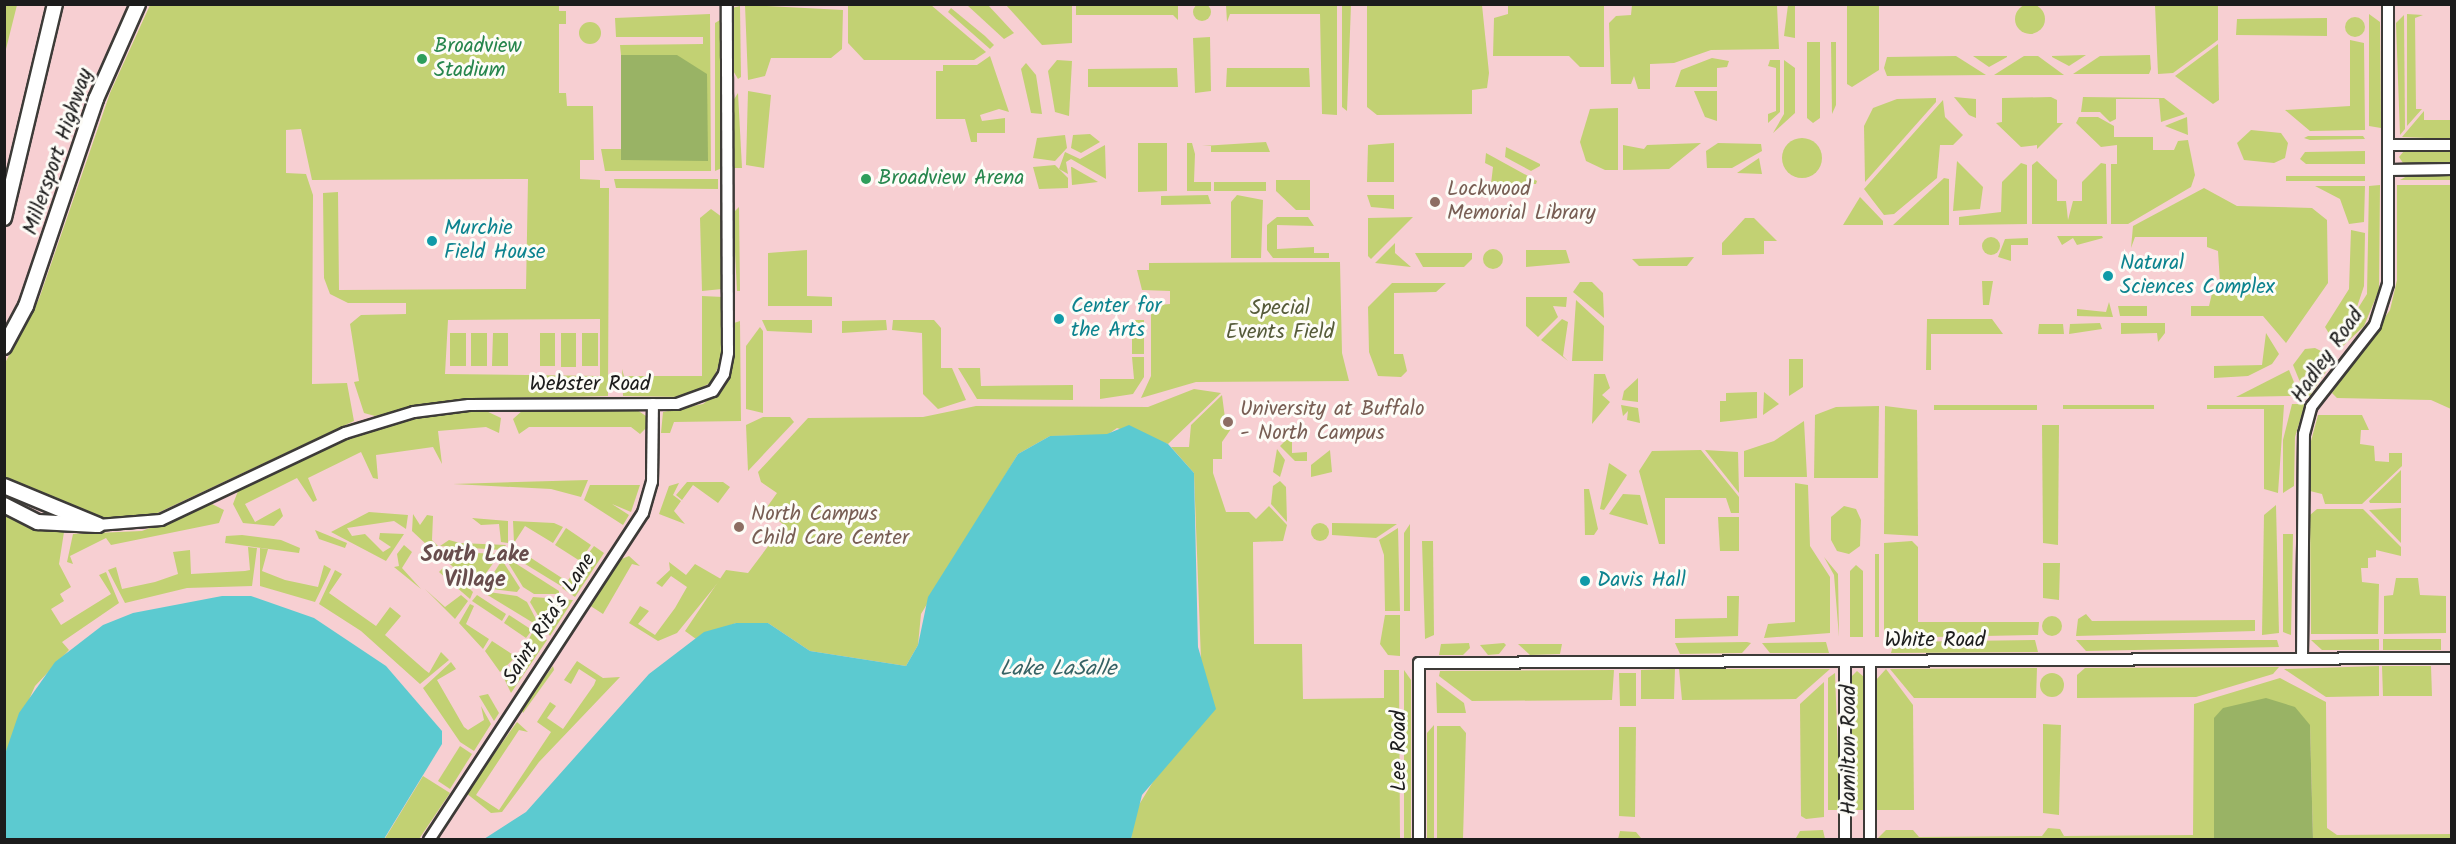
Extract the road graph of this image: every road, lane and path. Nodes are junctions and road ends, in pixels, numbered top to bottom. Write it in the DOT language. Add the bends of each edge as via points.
graph roads {
  1 [pos="55,4"];
  2 [pos="138,4"];
  3 [pos="727,4"];
  4 [pos="2388,4"];
  5 [pos="2389,145"];
  6 [pos="2451,145"];
  7 [pos="2451,169"];
  8 [pos="2389,170"];
  9 [pos="4,218"];
  10 [pos="4,347"];
  11 [pos="653,404"];
  12 [pos="4,486"];
  13 [pos="4,505"];
  14 [pos="98,525"];
  15 [pos="2302,658"];
  16 [pos="2451,658"];
  17 [pos="1845,661"];
  18 [pos="1870,661"];
  19 [pos="1419,663"];
  20 [pos="429,840"];
  21 [pos="1419,840"];
  22 [pos="1845,840"];
  23 [pos="1870,840"];
  1 -- 9 [label="main road, Millersport Highway"];
  2 -- 10 [label="main road, Millersport Highway" via="96,99 26,306"];
  3 -- 11 [label="street, Webster Road" via="728,363 706,396"];
  4 -- 5 [label="street, Hadley Road"];
  5 -- 6 [label="street"];
  5 -- 8 [label="street, Hadley Road"];
  7 -- 8 [label="street"];
  8 -- 15 [label="street, Hadley Road" via="2386,299 2375,325 2311,407 2304,434"];
  11 -- 14 [label="street, Webster Road" via="469,405 414,412 345,433 161,520"];
  11 -- 20 [label="street, Saint Rita's Lane" via="652,482 643,513"];
  12 -- 14 [label="main road"];
  13 -- 14 [label="main road" via="38,522 81,528"];
  15 -- 16 [label="street, White Road"];
  15 -- 18 [label="street, White Road"];
  17 -- 18 [label="street, White Road"];
  17 -- 19 [label="street, White Road"];
  17 -- 22 [label="street, Hamilton Road"];
  18 -- 23 [label="street, Hamilton Road"];
  19 -- 21 [label="street, Lee Road"];
}
